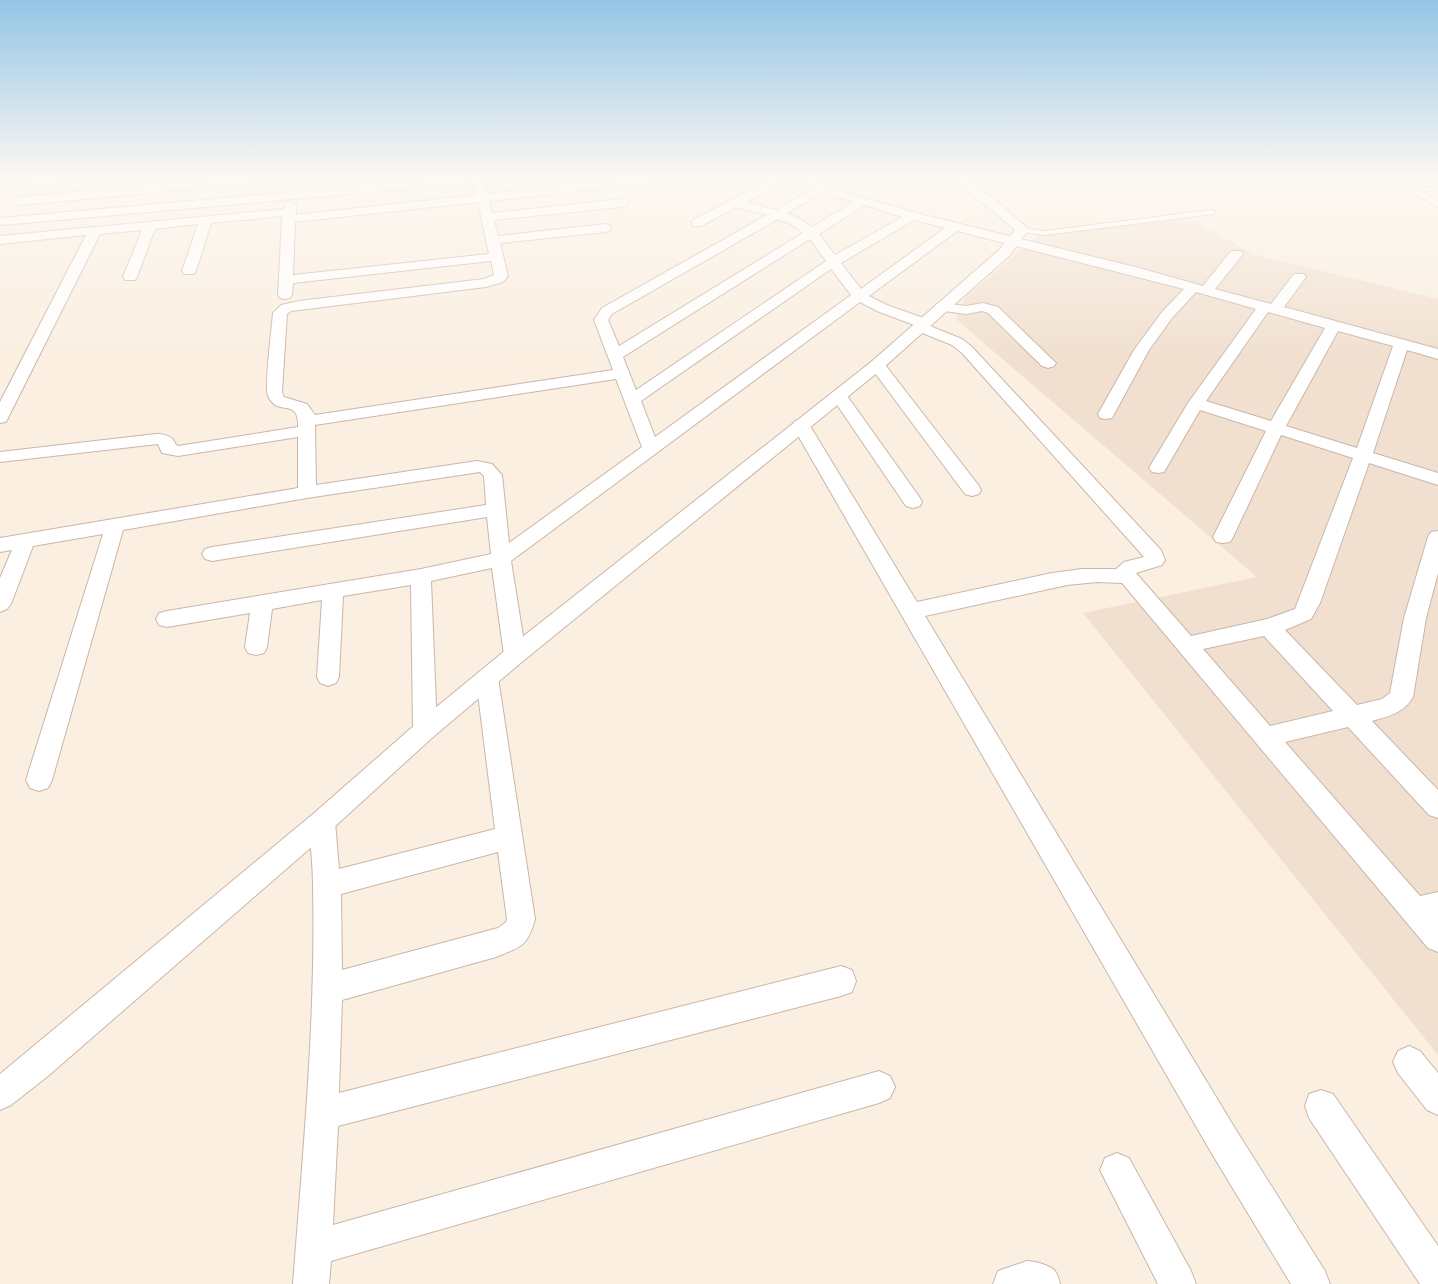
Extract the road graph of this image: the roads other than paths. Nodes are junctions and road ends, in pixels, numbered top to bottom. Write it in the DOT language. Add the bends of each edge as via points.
graph roads {
  1 [pos="33,237"];
  2 [pos="92,237"];
  3 [pos="146,237"];
  4 [pos="200,237"];
  5 [pos="287,237"];
  6 [pos="492,237"];
  7 [pos="522,237"];
  8 [pos="738,237"];
  9 [pos="805,237"];
  10 [pos="815,237"];
  11 [pos="876,237"];
  12 [pos="940,237"];
  13 [pos="1017,237"];
  14 [pos="1021,237"];
  15 [pos="0,240"];
  16 [pos="493,240"];
  17 [pos="1236,254"];
  18 [pos="496,256"];
  19 [pos="833,262"];
  20 [pos="189,272"];
  21 [pos="130,277"];
  22 [pos="1299,277"];
  23 [pos="285,280"];
  24 [pos="1200,289"];
  25 [pos="860,295"];
  26 [pos="942,307"];
  27 [pos="286,308"];
  28 [pos="1270,308"];
  29 [pos="922,325"];
  30 [pos="1334,325"];
  31 [pos="1438,336"];
  32 [pos="1401,344"];
  33 [pos="1434,353"];
  34 [pos="615,355"];
  35 [pos="1048,364"];
  36 [pos="877,365"];
  37 [pos="622,372"];
  38 [pos="839,396"];
  39 [pos="632,400"];
  40 [pos="1196,403"];
  41 [pos="1106,414"];
  42 [pos="0,418"];
  43 [pos="801,425"];
  44 [pos="307,426"];
  45 [pos="1276,428"];
  46 [pos="651,448"];
  47 [pos="1363,456"];
  48 [pos="0,457"];
  49 [pos="1158,468"];
  50 [pos="1438,478"];
  51 [pos="972,490"];
  52 [pos="307,492"];
  53 [pos="913,502"];
  54 [pos="496,510"];
  55 [pos="115,525"];
  56 [pos="1222,537"];
  57 [pos="1438,537"];
  58 [pos="25,541"];
  59 [pos="0,545"];
  60 [pos="212,554"];
  61 [pos="501,559"];
  62 [pos="421,576"];
  63 [pos="1128,577"];
  64 [pos="333,591"];
  65 [pos="262,602"];
  66 [pos="0,604"];
  67 [pos="911,611"];
  68 [pos="167,619"];
  69 [pos="1269,627"];
  70 [pos="1186,645"];
  71 [pos="256,647"];
  72 [pos="515,655"];
  73 [pos="328,677"];
  74 [pos="487,678"];
  75 [pos="1352,717"];
  76 [pos="426,730"];
  77 [pos="1265,737"];
  78 [pos="39,780"];
  79 [pos="1438,807"];
  80 [pos="322,822"];
  81 [pos="509,837"];
  82 [pos="327,885"];
  83 [pos="1426,908"];
  84 [pos="1438,938"];
  85 [pos="841,981"];
  86 [pos="327,989"];
  87 [pos="1409,1062"];
  88 [pos="879,1087"];
  89 [pos="0,1094"];
  90 [pos="1438,1099"];
  91 [pos="1321,1106"];
  92 [pos="322,1114"];
  93 [pos="1117,1170"];
  94 [pos="314,1248"];
  95 [pos="1438,1278"];
  96 [pos="311,1284"];
  97 [pos="1011,1284"];
  98 [pos="1042,1284"];
  99 [pos="1178,1284"];
  100 [pos="1312,1284"];
  1 -- 15 [label="street"];
  2 -- 42 [label="street"];
  3 -- 21 [label="street"];
  4 -- 20 [label="street"];
  5 -- 23 [label="street"];
  6 -- 16 [label="street"];
  7 -- 16 [label="street"];
  8 -- 34 [label="street" via="607,311 601,320"];
  9 -- 34 [label="street"];
  10 -- 19 [label="street"];
  11 -- 19 [label="street"];
  12 -- 25 [label="street"];
  13 -- 26 [label="street" via="1005,252"];
  14 -- 24 [label="street"];
  16 -- 18 [label="street"];
  17 -- 24 [label="street"];
  18 -- 23 [label="street"];
  18 -- 27 [label="street" via="501,276 494,281"];
  19 -- 25 [label="street"];
  19 -- 39 [label="street"];
  22 -- 28 [label="street"];
  23 -- 27 [label="street"];
  24 -- 28 [label="street"];
  24 -- 41 [label="street" via="1167,315 1142,350"];
  25 -- 29 [label="street"];
  25 -- 46 [label="street"];
  26 -- 29 [label="street"];
  26 -- 35 [label="street" via="966,310 983,307 993,310"];
  27 -- 44 [label="street" via="280,313 274,392 276,398 282,402 301,408 307,416"];
  28 -- 30 [label="street"];
  28 -- 40 [label="street" via="1223,363"];
  29 -- 36 [label="street"];
  29 -- 63 [label="street" via="957,342 967,350 1154,555 1155,560 1151,563 1127,568 1125,571"];
  30 -- 32 [label="street"];
  30 -- 45 [label="street"];
  31 -- 33 [label="street"];
  32 -- 33 [label="street"];
  32 -- 47 [label="street"];
  34 -- 37 [label="street"];
  36 -- 38 [label="street"];
  36 -- 51 [label="street"];
  37 -- 39 [label="street"];
  37 -- 44 [label="street"];
  38 -- 43 [label="street"];
  38 -- 53 [label="street"];
  39 -- 46 [label="street"];
  40 -- 45 [label="street"];
  40 -- 49 [label="street"];
  43 -- 67 [label="street"];
  43 -- 72 [label="street"];
  44 -- 48 [label="street" via="178,451 168,449 166,442 156,439"];
  44 -- 52 [label="street"];
  45 -- 47 [label="street"];
  45 -- 56 [label="street"];
  46 -- 61 [label="street"];
  47 -- 50 [label="street"];
  47 -- 69 [label="street" via="1303,614"];
  52 -- 54 [label="street" via="477,466 486,468 493,475"];
  52 -- 55 [label="street"];
  54 -- 60 [label="street"];
  54 -- 61 [label="street"];
  55 -- 58 [label="street"];
  55 -- 78 [label="street"];
  57 -- 75 [label="street" via="1415,618 1401,697 1389,707"];
  58 -- 59 [label="street"];
  58 -- 66 [label="street"];
  61 -- 62 [label="street"];
  61 -- 72 [label="street"];
  62 -- 64 [label="street"];
  62 -- 76 [label="street"];
  63 -- 67 [label="street" via="1108,574 1084,575"];
  63 -- 70 [label="street"];
  64 -- 65 [label="street"];
  64 -- 73 [label="street"];
  65 -- 68 [label="street"];
  65 -- 71 [label="street"];
  67 -- 100 [label="street" via="1224,1142"];
  69 -- 70 [label="street"];
  69 -- 75 [label="street"];
  70 -- 77 [label="street"];
  72 -- 74 [label="street"];
  74 -- 76 [label="street"];
  74 -- 81 [label="street"];
  75 -- 77 [label="street"];
  75 -- 79 [label="street"];
  76 -- 80 [label="street"];
  77 -- 83 [label="street"];
  80 -- 82 [label="street"];
  80 -- 89 [label="street" via="38,1065"];
  81 -- 82 [label="street"];
  81 -- 86 [label="street" via="520,919 518,930 496,943"];
  82 -- 86 [label="street"];
  83 -- 84 [label="street"];
  85 -- 92 [label="street"];
  86 -- 92 [label="street"];
  87 -- 90 [label="street"];
  88 -- 94 [label="street"];
  91 -- 95 [label="street"];
  92 -- 94 [label="street"];
  93 -- 99 [label="street"];
  94 -- 96 [label="street"];
  97 -- 98 [label="street" via="1025,1278 1037,1279"];
}
